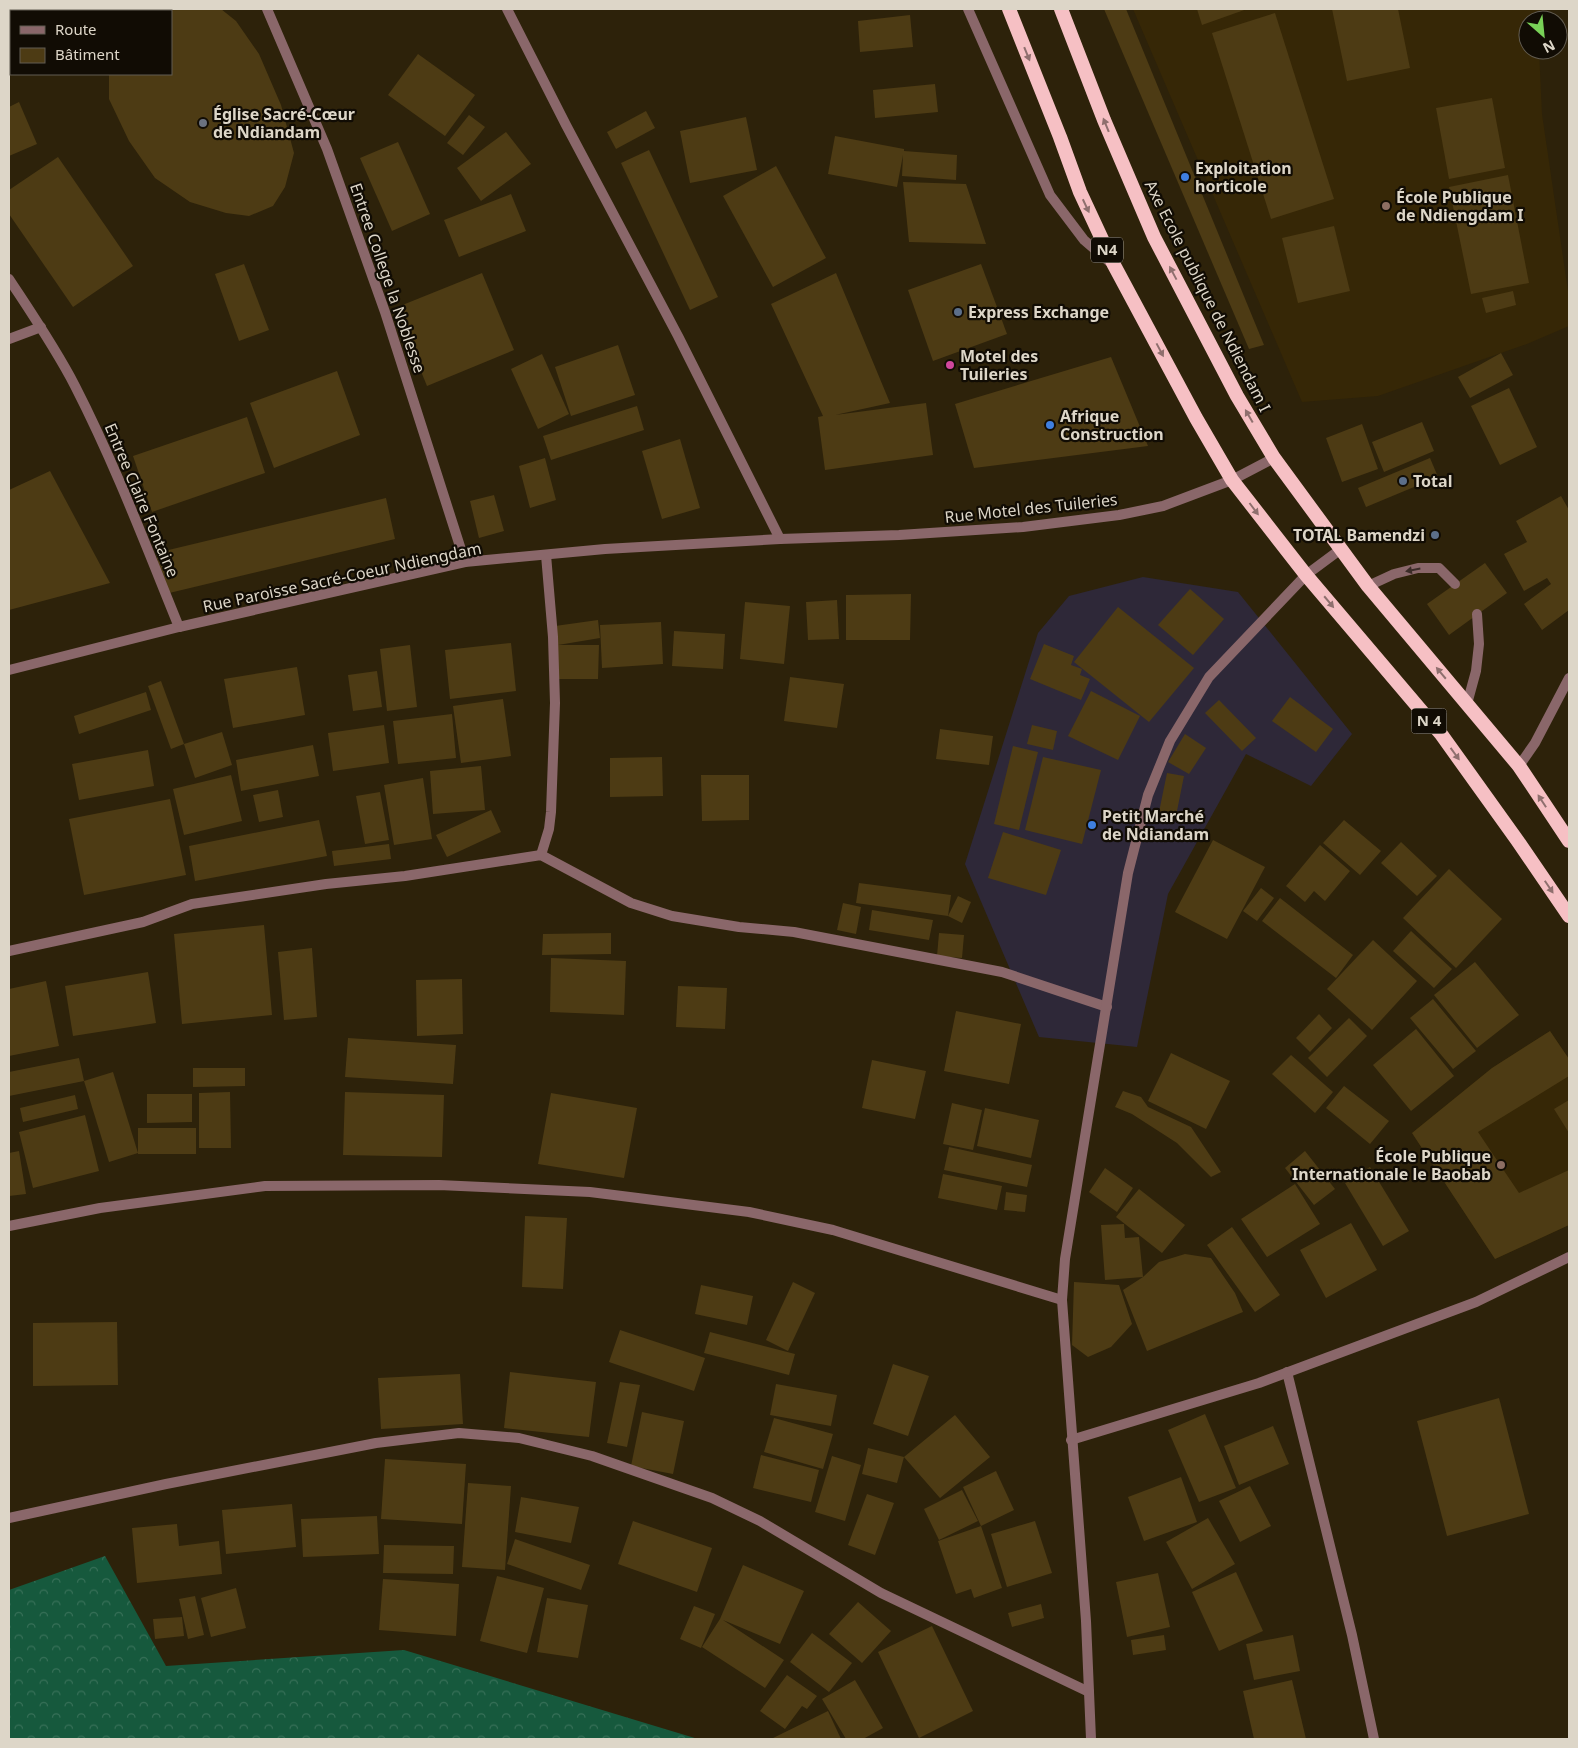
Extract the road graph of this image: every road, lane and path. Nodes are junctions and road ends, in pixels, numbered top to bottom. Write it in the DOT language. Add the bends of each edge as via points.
graph roads {
  1 [pos="267,9"];
  2 [pos="507,9"];
  3 [pos="968,9"];
  4 [pos="1010,9"];
  5 [pos="1061,9"];
  6 [pos="1114,265"];
  7 [pos="9,279"];
  8 [pos="41,327"];
  9 [pos="9,339"];
  10 [pos="1274,458"];
  11 [pos="1232,480"];
  12 [pos="780,539"];
  13 [pos="1340,549"];
  14 [pos="546,555"];
  15 [pos="465,562"];
  16 [pos="1306,575"];
  17 [pos="1455,584"];
  18 [pos="1368,586"];
  19 [pos="1477,614"];
  20 [pos="179,627"];
  21 [pos="9,670"];
  22 [pos="1569,678"];
  23 [pos="1467,704"];
  24 [pos="1519,766"];
  25 [pos="1569,841"];
  26 [pos="541,855"];
  27 [pos="1569,916"];
  28 [pos="9,951"];
  29 [pos="1107,1007"];
  30 [pos="9,1226"];
  31 [pos="1569,1256"];
  32 [pos="1062,1300"];
  33 [pos="1287,1372"];
  34 [pos="1071,1440"];
  35 [pos="9,1518"];
  36 [pos="1089,1692"];
  37 [pos="1091,1739"];
  38 [pos="1374,1739"];
  1 -- 15 [label="street, Entree College la Noblesse" via="327,149 386,312"];
  2 -- 12 [label="street"];
  3 -- 6 [label="street" via="1050,195 1084,240"];
  4 -- 6 [label="highway, N4, one-way" via="1080,192"];
  10 -- 5 [label="highway, Axe Ecole publique de Ndiendam I, one-way" via="1237,396 1154,236 1110,136"];
  6 -- 11 [label="highway, N4, one-way"];
  7 -- 8 [label="street, Entree Claire Fontaine"];
  8 -- 9 [label="street"];
  8 -- 20 [label="street, Entree Claire Fontaine" via="110,459"];
  10 -- 11 [label="street, Rue Motel des Tuileries"];
  10 -- 13 [label="highway, N 4"];
  11 -- 12 [label="street, Rue Motel des Tuileries" via="1163,506 1119,515 1023,527 900,536"];
  11 -- 16 [label="highway, N 4, one-way"];
  12 -- 14 [label="street, Rue Paroisse Sacré-Coeur Ndiengdam"];
  13 -- 16 [label="street"];
  13 -- 18 [label="highway, N 4"];
  14 -- 15 [label="street, Rue Paroisse Sacré-Coeur Ndiengdam"];
  14 -- 26 [label="street" via="555,712 551,812"];
  15 -- 20 [label="street, Rue Paroisse Sacré-Coeur Ndiengdam"];
  16 -- 27 [label="highway, N 4, one-way" via="1441,734"];
  16 -- 29 [label="street" via="1209,677 1170,741 1148,795 1128,873"];
  17 -- 18 [label="street, one-way" via="1439,568 1418,568"];
  23 -- 18 [label="highway, N 4, one-way"];
  19 -- 23 [label="street" via="1479,644 1476,671"];
  20 -- 21 [label="street, Rue Paroisse Sacré-Coeur Ndiengdam"];
  22 -- 24 [label="street"];
  23 -- 24 [label="highway, N 4"];
  25 -- 24 [label="highway, N 4, one-way"];
  26 -- 28 [label="street" via="192,904 144,922"];
  26 -- 29 [label="street" via="631,903 672,916 794,932 1002,972"];
  29 -- 32 [label="street" via="1065,1259"];
  30 -- 32 [label="street" via="100,1208 266,1186 439,1186 590,1192 748,1212 833,1230"];
  31 -- 33 [label="street" via="1476,1302"];
  32 -- 34 [label="street"];
  33 -- 34 [label="street"];
  33 -- 38 [label="street"];
  34 -- 36 [label="street"];
  35 -- 36 [label="street" via="376,1443 459,1433 519,1438 592,1456 712,1498 760,1521 881,1593"];
  36 -- 37 [label="street"];
}
